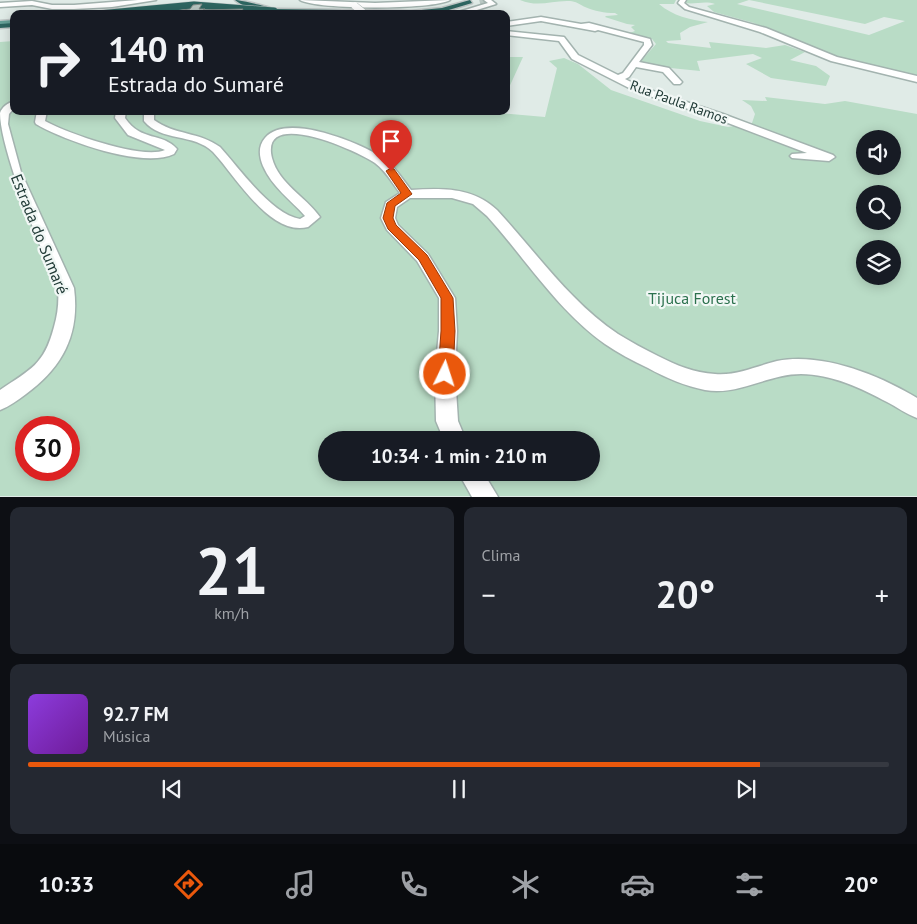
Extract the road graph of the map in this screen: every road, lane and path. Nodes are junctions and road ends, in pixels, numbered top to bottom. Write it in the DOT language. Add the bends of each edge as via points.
graph roads {
  1 [pos="153,0"];
  2 [pos="238,0"];
  3 [pos="303,0"];
  4 [pos="447,0"];
  5 [pos="487,0"];
  6 [pos="683,0"];
  7 [pos="470,2"];
  8 [pos="480,3"];
  9 [pos="0,5"];
  10 [pos="355,5"];
  11 [pos="42,7"];
  12 [pos="39,10"];
  13 [pos="131,10"];
  14 [pos="141,10"];
  15 [pos="155,10"];
  16 [pos="164,10"];
  17 [pos="215,10"];
  18 [pos="237,10"];
  19 [pos="248,10"];
  20 [pos="250,10"];
  21 [pos="294,10"];
  22 [pos="361,10"];
  23 [pos="439,10"];
  24 [pos="462,10"];
  25 [pos="466,10"];
  26 [pos="510,24"];
  27 [pos="510,33"];
  28 [pos="634,64"];
  29 [pos="617,79"];
  30 [pos="917,80"];
  31 [pos="677,82"];
  32 [pos="10,106"];
  33 [pos="41,115"];
  34 [pos="120,115"];
  35 [pos="149,115"];
  36 [pos="796,156"];
  37 [pos="407,194"];
  38 [pos="0,401"];
  39 [pos="917,409"];
  40 [pos="451,431"];
  41 [pos="475,481"];
  42 [pos="486,496"];
  1 -- 9 [label="street" via="74,7 32,3"];
  2 -- 21 [label="highway" via="253,7"];
  3 -- 10 [label="street"];
  4 -- 10 [label="street"];
  5 -- 25 [label="street" via="493,4"];
  6 -- 30 [label="street" via="682,5 687,8 763,30 834,59"];
  7 -- 23 [label="highway"];
  8 -- 24 [label="highway"];
  10 -- 22 [label="street, bridge"];
  11 -- 12 [label="street"];
  13 -- 20 [label="main road" via="193,4"];
  14 -- 19 [label="highway, bridge" via="194,5"];
  15 -- 18 [label="highway, bridge" via="188,7"];
  16 -- 17 [label="main road"];
  26 -- 28 [label="street" via="541,19 595,29 586,24 647,41 648,45"];
  27 -- 29 [label="street, Rua Paula Ramos" via="561,39 575,57"];
  28 -- 29 [label="street" via="626,75"];
  28 -- 31 [label="street" via="666,70"];
  29 -- 36 [label="street, Rua Paula Ramos" via="829,157"];
  32 -- 38 [label="street, Estrada do Sumaré" via="4,114 3,124 15,172 66,288 68,307 57,350 47,365"];
  33 -- 34 [label="street" via="40,122 79,138 136,153 159,156 170,152 158,142 141,139 126,130"];
  35 -- 37 [label="street" via="149,121 155,127 197,138 214,147 249,188 277,214 296,225 305,224 313,218 276,179 264,154 269,138 284,131 304,130 378,160 391,171"];
  37 -- 39 [label="street" via="442,193 479,202 594,324 626,348 669,370 715,383 732,382 778,369 819,368 870,386"];
  37 -- 40 [label="street" via="391,205 388,218 423,258 447,298 445,374 447,422"];
  41 -- 42 [label="street"];
}
